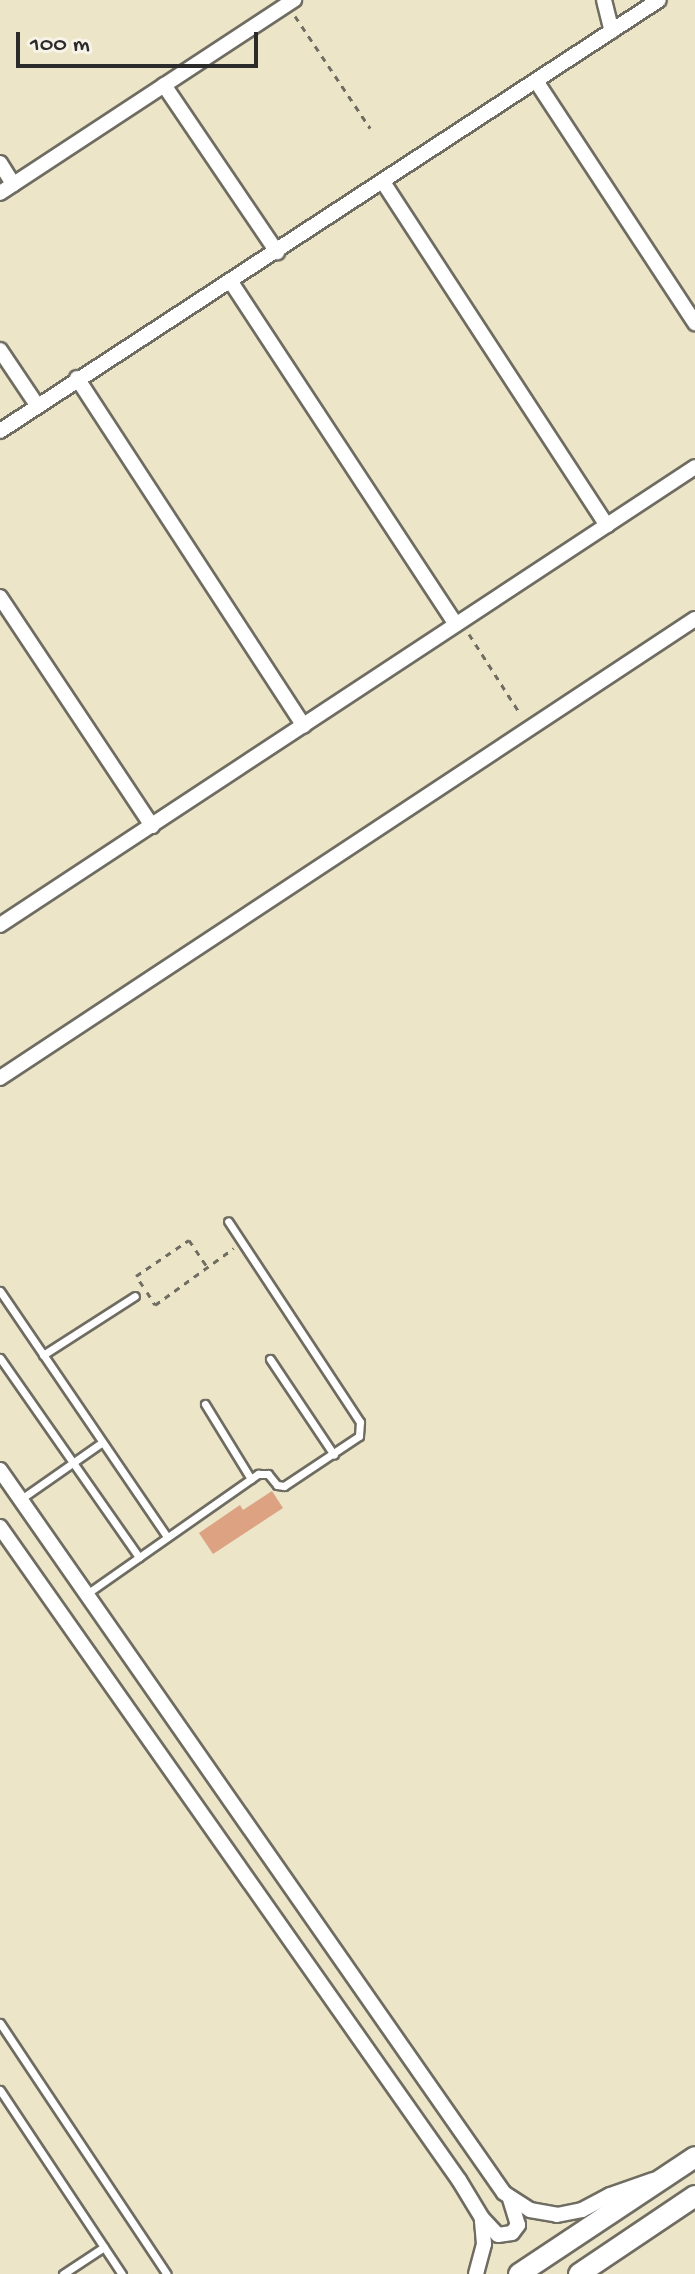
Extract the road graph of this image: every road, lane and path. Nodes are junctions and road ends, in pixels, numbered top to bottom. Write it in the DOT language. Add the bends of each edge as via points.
graph roads {
  1 [pos="604,0"];
  2 [pos="659,0"];
  3 [pos="290,2"];
  4 [pos="612,31"];
  5 [pos="536,81"];
  6 [pos="164,85"];
  7 [pos="370,128"];
  8 [pos="0,163"];
  9 [pos="383,182"];
  10 [pos="13,184"];
  11 [pos="0,193"];
  12 [pos="277,252"];
  13 [pos="231,282"];
  14 [pos="695,323"];
  15 [pos="0,350"];
  16 [pos="77,378"];
  17 [pos="37,405"];
  18 [pos="0,431"];
  19 [pos="695,467"];
  20 [pos="607,525"];
  21 [pos="0,597"];
  22 [pos="695,619"];
  23 [pos="458,622"];
  24 [pos="304,726"];
  25 [pos="529,729"];
  26 [pos="152,826"];
  27 [pos="0,925"];
  28 [pos="0,1078"];
  29 [pos="228,1221"];
  30 [pos="242,1242"];
  31 [pos="207,1267"];
  32 [pos="0,1291"];
  33 [pos="135,1296"];
  34 [pos="43,1355"];
  35 [pos="0,1358"];
  36 [pos="270,1359"];
  37 [pos="205,1404"];
  38 [pos="101,1443"];
  39 [pos="334,1455"];
  40 [pos="73,1463"];
  41 [pos="0,1470"];
  42 [pos="251,1479"];
  43 [pos="21,1499"];
  44 [pos="0,1527"];
  45 [pos="167,1537"];
  46 [pos="139,1557"];
  47 [pos="88,1593"];
  48 [pos="0,2023"];
  49 [pos="0,2090"];
  50 [pos="695,2157"];
  51 [pos="665,2177"];
  52 [pos="695,2196"];
  53 [pos="510,2199"];
  54 [pos="482,2218"];
  55 [pos="104,2247"];
  56 [pos="63,2274"];
  57 [pos="122,2274"];
  58 [pos="167,2274"];
  59 [pos="476,2274"];
  60 [pos="519,2274"];
  61 [pos="579,2274"];
  1 -- 4 [label="street"];
  2 -- 4 [label="street"];
  3 -- 6 [label="street"];
  3 -- 7 [label="path"];
  4 -- 5 [label="street"];
  5 -- 9 [label="street"];
  5 -- 14 [label="street"];
  6 -- 10 [label="street"];
  6 -- 12 [label="street"];
  8 -- 10 [label="street"];
  9 -- 12 [label="street"];
  9 -- 20 [label="street"];
  10 -- 11 [label="street"];
  12 -- 13 [label="street"];
  13 -- 16 [label="street"];
  13 -- 23 [label="street"];
  15 -- 17 [label="street"];
  16 -- 17 [label="street"];
  16 -- 24 [label="street"];
  17 -- 18 [label="street"];
  19 -- 20 [label="street"];
  20 -- 23 [label="street"];
  21 -- 26 [label="street"];
  22 -- 25 [label="street"];
  23 -- 24 [label="street"];
  23 -- 25 [label="path"];
  24 -- 26 [label="street"];
  25 -- 28 [label="street"];
  26 -- 27 [label="street"];
  29 -- 30 [label="lane"];
  30 -- 31 [label="path"];
  30 -- 39 [label="lane" via="360,1422 357,1440"];
  31 -- 31 [label="path" via="189,1240 136,1276 155,1305"];
  32 -- 34 [label="lane"];
  33 -- 34 [label="lane"];
  34 -- 38 [label="lane"];
  35 -- 40 [label="lane"];
  36 -- 39 [label="lane"];
  37 -- 42 [label="lane"];
  38 -- 40 [label="lane"];
  38 -- 45 [label="lane"];
  39 -- 42 [label="lane" via="284,1486 265,1473"];
  40 -- 43 [label="lane"];
  40 -- 46 [label="lane"];
  41 -- 43 [label="street"];
  42 -- 45 [label="lane"];
  43 -- 47 [label="street"];
  44 -- 54 [label="street"];
  45 -- 46 [label="lane"];
  46 -- 47 [label="lane"];
  47 -- 53 [label="street"];
  48 -- 58 [label="lane"];
  49 -- 55 [label="lane"];
  50 -- 51 [label="main road"];
  51 -- 53 [label="street" via="569,2214 544,2214"];
  51 -- 60 [label="main road"];
  52 -- 61 [label="main road"];
  53 -- 54 [label="street" via="519,2220 512,2233 498,2235"];
  54 -- 59 [label="street" via="484,2244"];
  55 -- 56 [label="lane"];
  55 -- 57 [label="lane"];
}
